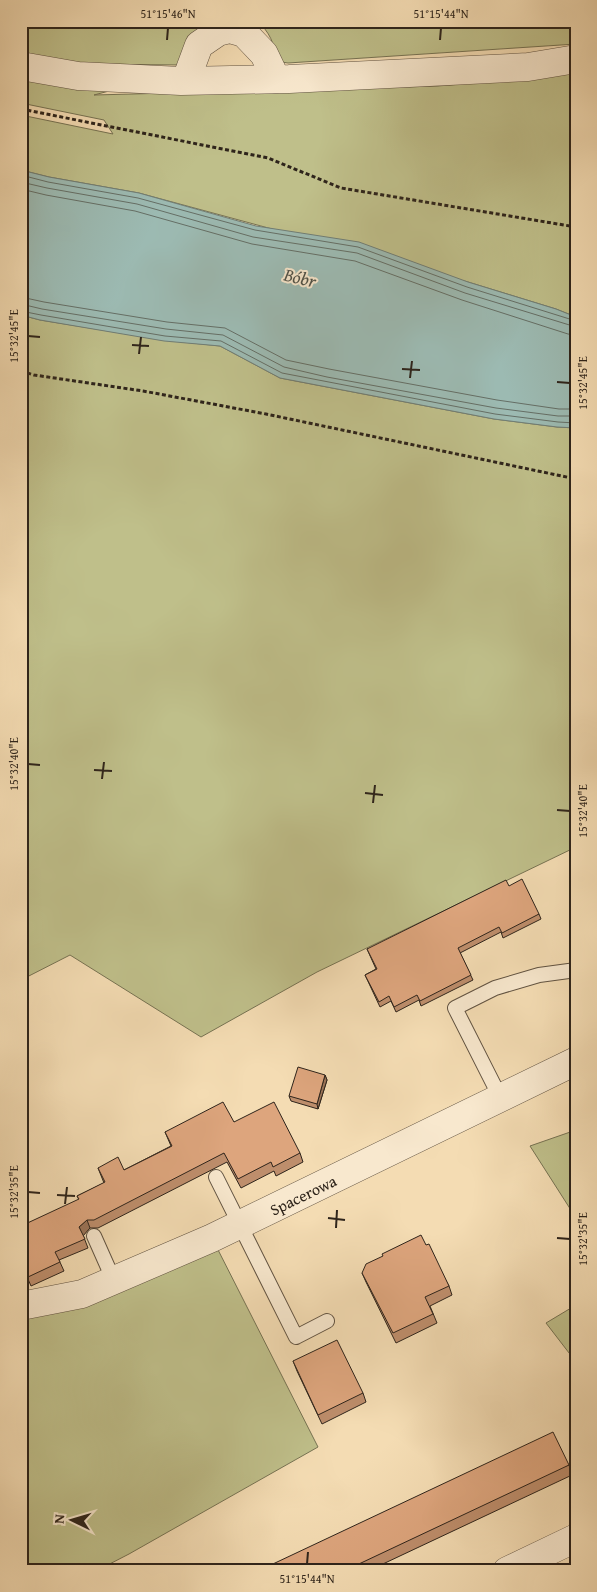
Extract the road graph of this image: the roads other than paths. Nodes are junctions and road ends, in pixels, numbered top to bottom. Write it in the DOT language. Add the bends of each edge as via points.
graph roads {
  1 [pos="576,59"];
  2 [pos="21,66"];
  3 [pos="276,79"];
  4 [pos="186,80"];
  5 [pos="576,970"];
  6 [pos="576,1061"];
  7 [pos="501,1098"];
  8 [pos="216,1177"];
  9 [pos="241,1225"];
  10 [pos="94,1236"];
  11 [pos="114,1281"];
  12 [pos="21,1306"];
  13 [pos="328,1321"];
  14 [pos="576,1538"];
  15 [pos="507,1571"];
  1 -- 3 [label="street" via="528,67"];
  2 -- 4 [label="street" via="78,76"];
  3 -- 4 [label="street"];
  3 -- 4 [label="street" via="264,54 244,33 230,29 218,32 199,45"];
  5 -- 7 [label="lane" via="539,975 495,988 455,1008"];
  6 -- 7 [label="street, Spacerowa"];
  7 -- 9 [label="street, Spacerowa"];
  8 -- 9 [label="lane"];
  9 -- 11 [label="street, Spacerowa"];
  9 -- 13 [label="lane" via="296,1337"];
  10 -- 11 [label="lane"];
  11 -- 12 [label="street, Spacerowa" via="82,1294"];
  14 -- 15 [label="street"];
}
